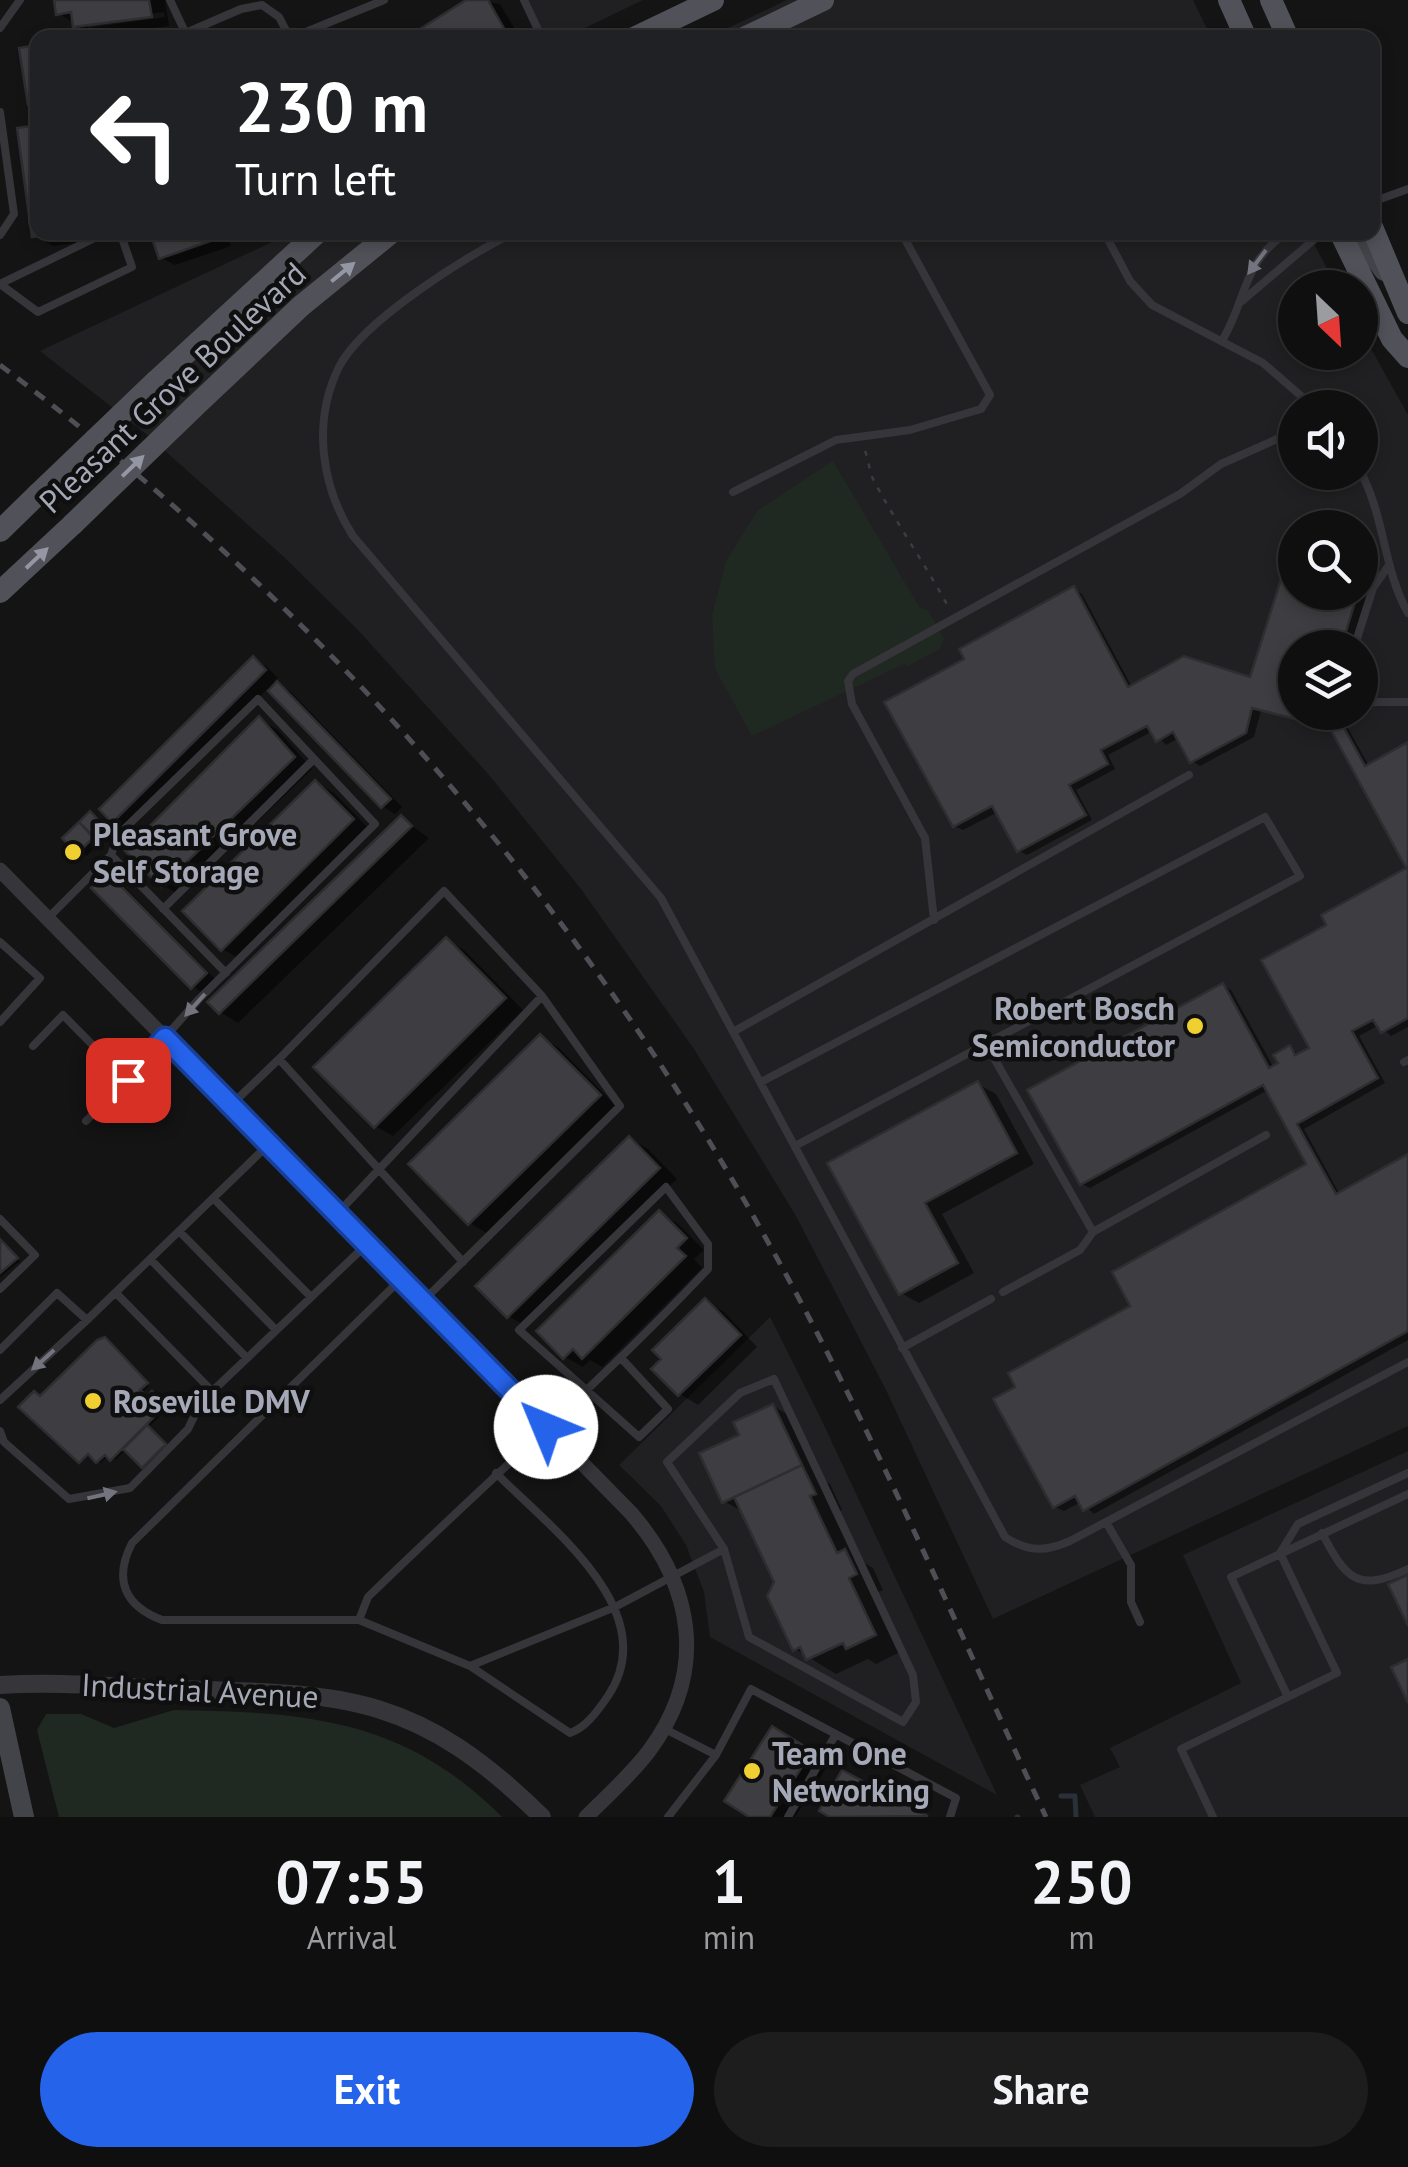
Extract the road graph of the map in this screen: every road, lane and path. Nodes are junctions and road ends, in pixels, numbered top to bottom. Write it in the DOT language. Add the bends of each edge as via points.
graph roads {
  1 [pos="20,0"];
  2 [pos="170,0"];
  3 [pos="384,0"];
  4 [pos="524,0"];
  5 [pos="713,0"];
  6 [pos="822,0"];
  7 [pos="1217,0"];
  8 [pos="1271,0"];
  9 [pos="1238,18"];
  10 [pos="330,25"];
  11 [pos="0,28"];
  12 [pos="184,30"];
  13 [pos="190,30"];
  14 [pos="286,30"];
  15 [pos="315,30"];
  16 [pos="332,30"];
  17 [pos="538,30"];
  18 [pos="651,30"];
  19 [pos="760,30"];
  20 [pos="1284,30"];
  21 [pos="0,112"];
  22 [pos="1408,190"];
  23 [pos="1380,199"];
  24 [pos="0,235"];
  25 [pos="91,240"];
  26 [pos="123,240"];
  27 [pos="309,240"];
  28 [pos="382,240"];
  29 [pos="502,240"];
  30 [pos="905,240"];
  31 [pos="1108,240"];
  32 [pos="1280,240"];
  33 [pos="1314,240"];
  34 [pos="1344,240"];
  35 [pos="1363,240"];
  36 [pos="1377,240"];
  37 [pos="0,284"];
  38 [pos="1394,285"];
  39 [pos="1242,301"];
  40 [pos="1408,313"];
  41 [pos="1223,339"];
  42 [pos="1408,357"];
  43 [pos="1295,390"];
  44 [pos="857,436"];
  45 [pos="1278,439"];
  46 [pos="1368,490"];
  47 [pos="732,492"];
  48 [pos="0,532"];
  49 [pos="1389,566"];
  50 [pos="0,592"];
  51 [pos="1408,613"];
  52 [pos="954,618"];
  53 [pos="1359,630"];
  54 [pos="1378,702"];
  55 [pos="1408,702"];
  56 [pos="314,759"];
  57 [pos="1189,775"];
  58 [pos="110,855"];
  59 [pos="0,870"];
  60 [pos="163,909"];
  61 [pos="46,918"];
  62 [pos="934,920"];
  63 [pos="0,942"];
  64 [pos="226,973"];
  65 [pos="542,996"];
  66 [pos="0,1022"];
  67 [pos="733,1032"];
  68 [pos="165,1038"];
  69 [pos="986,1044"];
  70 [pos="33,1046"];
  71 [pos="279,1059"];
  72 [pos="128,1080"];
  73 [pos="760,1082"];
  74 [pos="230,1106"];
  75 [pos="86,1122"];
  76 [pos="1266,1135"];
  77 [pos="268,1145"];
  78 [pos="794,1146"];
  79 [pos="378,1170"];
  80 [pos="214,1198"];
  81 [pos="336,1215"];
  82 [pos="0,1219"];
  83 [pos="179,1231"];
  84 [pos="1093,1232"];
  85 [pos="366,1245"];
  86 [pos="150,1260"];
  87 [pos="463,1262"];
  88 [pos="400,1280"];
  89 [pos="0,1288"];
  90 [pos="116,1292"];
  91 [pos="1003,1292"];
  92 [pos="310,1298"];
  93 [pos="991,1299"];
  94 [pos="422,1302"];
  95 [pos="87,1320"];
  96 [pos="276,1330"];
  97 [pos="902,1348"];
  98 [pos="0,1350"];
  99 [pos="246,1358"];
  100 [pos="622,1359"];
  101 [pos="1408,1362"];
  102 [pos="212,1391"];
  103 [pos="584,1392"];
  104 [pos="0,1400"];
  105 [pos="546,1427"];
  106 [pos="0,1430"];
  107 [pos="1408,1473"];
  108 [pos="496,1474"];
  109 [pos="1408,1494"];
  110 [pos="1106,1522"];
  111 [pos="1322,1533"];
  112 [pos="724,1549"];
  113 [pos="1280,1554"];
  114 [pos="1408,1570"];
  115 [pos="675,1577"];
  116 [pos="615,1607"];
  117 [pos="359,1620"];
  118 [pos="1140,1622"];
  119 [pos="470,1666"];
  120 [pos="0,1685"];
  121 [pos="1288,1697"];
  122 [pos="0,1708"];
  123 [pos="663,1728"];
  124 [pos="836,1734"];
  125 [pos="716,1755"];
  126 [pos="24,1817"];
  127 [pos="542,1817"];
  128 [pos="586,1817"];
  129 [pos="668,1817"];
  130 [pos="788,1817"];
  131 [pos="950,1817"];
  132 [pos="1214,1817"];
  1 -- 11 [label="lane"];
  2 -- 12 [label="lane"];
  3 -- 10 [label="lane"];
  4 -- 17 [label="lane"];
  5 -- 18 [label="main road"];
  6 -- 19 [label="main road"];
  7 -- 9 [label="main road"];
  8 -- 20 [label="main road"];
  10 -- 15 [label="lane"];
  10 -- 16 [label="lane"];
  13 -- 14 [label="lane" via="262,5"];
  21 -- 24 [label="lane" via="14,214"];
  22 -- 23 [label="lane"];
  25 -- 37 [label="lane"];
  26 -- 37 [label="lane" via="132,268 38,312"];
  27 -- 48 [label="main road, Pleasant Grove Boulevard, bridge"];
  50 -- 28 [label="main road, Pleasant Grove Boulevard, one-way, bridge" via="301,306"];
  29 -- 67 [label="lane" via="431,283 341,364 323,437 330,490 354,536 661,898"];
  30 -- 44 [label="lane" via="990,396 981,409 910,430"];
  31 -- 41 [label="lane" via="1152,305"];
  32 -- 39 [label="lane, one-way" via="1252,266"];
  33 -- 39 [label="lane"];
  34 -- 42 [label="main road" via="1392,339"];
  35 -- 38 [label="main road"];
  36 -- 38 [label="main road"];
  38 -- 40 [label="main road"];
  39 -- 41 [label="lane"];
  41 -- 43 [label="lane"];
  44 -- 47 [label="lane" via="814,449"];
  44 -- 52 [label="path" via="891,514"];
  45 -- 52 [label="lane" via="1221,464 1180,494"];
  46 -- 49 [label="lane"];
  49 -- 51 [label="lane"];
  49 -- 53 [label="lane" via="1372,588"];
  52 -- 62 [label="lane" via="848,682 852,704 925,838"];
  54 -- 55 [label="lane"];
  56 -- 58 [label="lane" via="258,698 118,835"];
  56 -- 60 [label="lane"];
  56 -- 64 [label="lane" via="376,824"];
  57 -- 62 [label="lane"];
  58 -- 60 [label="lane"];
  58 -- 61 [label="lane"];
  59 -- 61 [label="street"];
  60 -- 64 [label="lane"];
  61 -- 68 [label="street"];
  62 -- 67 [label="lane"];
  63 -- 66 [label="lane" via="40,978"];
  64 -- 68 [label="lane, one-way"];
  65 -- 71 [label="lane" via="444,892"];
  65 -- 79 [label="lane"];
  65 -- 87 [label="lane" via="620,1106"];
  67 -- 73 [label="lane"];
  68 -- 72 [label="lane"];
  68 -- 74 [label="street"];
  69 -- 73 [label="lane" via="1300,876 1265,817"];
  69 -- 78 [label="lane"];
  69 -- 84 [label="lane"];
  70 -- 72 [label="lane" via="62,1016"];
  71 -- 74 [label="lane"];
  71 -- 79 [label="lane"];
  72 -- 75 [label="lane"];
  73 -- 78 [label="lane"];
  74 -- 77 [label="street"];
  76 -- 84 [label="lane"];
  77 -- 80 [label="lane"];
  77 -- 81 [label="street"];
  78 -- 97 [label="lane"];
  79 -- 81 [label="lane"];
  79 -- 87 [label="lane"];
  80 -- 83 [label="lane"];
  80 -- 92 [label="lane"];
  81 -- 85 [label="street"];
  82 -- 89 [label="lane" via="35,1255"];
  83 -- 86 [label="lane"];
  83 -- 96 [label="lane"];
  84 -- 91 [label="lane" via="1080,1250"];
  85 -- 88 [label="street"];
  85 -- 92 [label="lane"];
  86 -- 90 [label="lane"];
  86 -- 99 [label="lane"];
  87 -- 94 [label="lane"];
  88 -- 94 [label="street"];
  88 -- 117 [label="lane" via="132,1542 124,1558 128,1600 162,1620"];
  90 -- 95 [label="lane"];
  90 -- 102 [label="lane"];
  92 -- 96 [label="lane"];
  93 -- 97 [label="lane"];
  94 -- 105 [label="street"];
  95 -- 98 [label="lane" via="57,1293"];
  95 -- 104 [label="lane, one-way"];
  96 -- 99 [label="lane"];
  97 -- 110 [label="lane" via="1004,1537 1049,1550"];
  99 -- 102 [label="lane"];
  100 -- 103 [label="lane"];
  100 -- 103 [label="lane" via="668,1409 639,1437"];
  100 -- 103 [label="lane" via="708,1269 708,1244 666,1187 518,1330"];
  101 -- 110 [label="lane"];
  106 -- 102 [label="lane, one-way" via="4,1442 69,1500 92,1498 130,1488 188,1430"];
  103 -- 105 [label="lane"];
  105 -- 108 [label="lane"];
  105 -- 115 [label="street" via="632,1513"];
  107 -- 113 [label="lane" via="1298,1524"];
  108 -- 116 [label="lane" via="600,1578"];
  108 -- 117 [label="lane" via="368,1597"];
  109 -- 111 [label="lane"];
  110 -- 118 [label="lane" via="1130,1565 1131,1602"];
  111 -- 113 [label="lane"];
  111 -- 114 [label="lane" via="1352,1578 1367,1584"];
  112 -- 112 [label="lane" via="748,1637 903,1722 916,1702 912,1674 774,1379 740,1393 667,1462"];
  112 -- 115 [label="lane"];
  113 -- 121 [label="lane" via="1337,1673"];
  113 -- 121 [label="lane" via="1230,1576"];
  115 -- 116 [label="lane"];
  115 -- 123 [label="street" via="687,1649"];
  116 -- 119 [label="lane"];
  116 -- 119 [label="lane" via="620,1668 579,1730 560,1730"];
  117 -- 119 [label="lane"];
  120 -- 127 [label="street, Industrial Avenue" via="279,1689 342,1697 448,1739"];
  121 -- 132 [label="lane" via="1181,1749"];
  122 -- 126 [label="main road"];
  123 -- 125 [label="lane"];
  123 -- 128 [label="street"];
  124 -- 125 [label="lane" via="751,1689"];
  124 -- 130 [label="lane"];
  124 -- 131 [label="lane" via="956,1798"];
  125 -- 129 [label="lane"];
}
